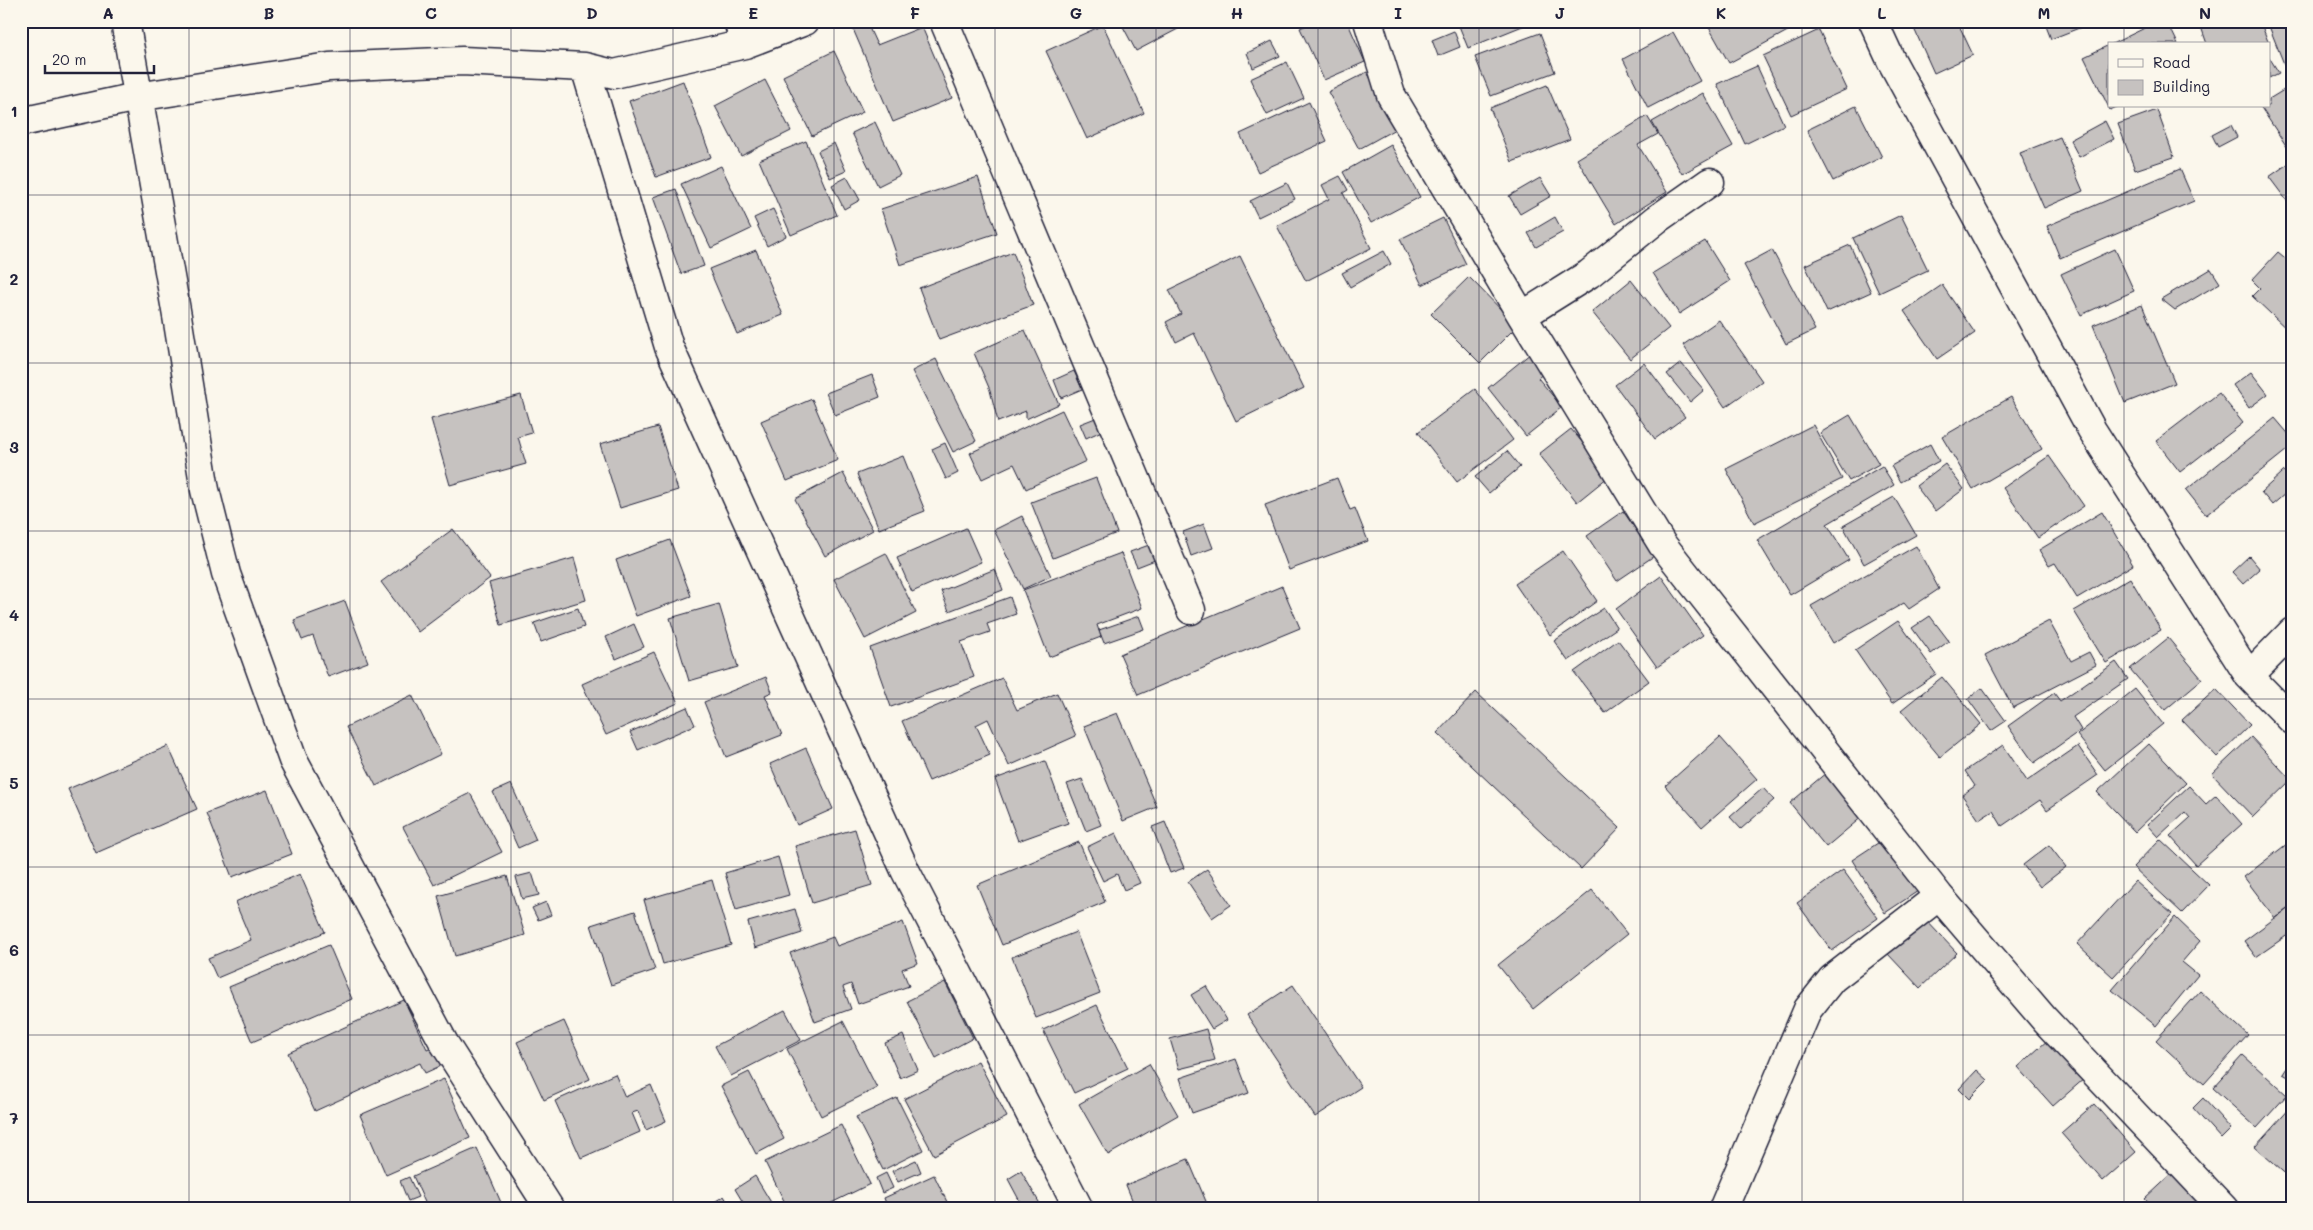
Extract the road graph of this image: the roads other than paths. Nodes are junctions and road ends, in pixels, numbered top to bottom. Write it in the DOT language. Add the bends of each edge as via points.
graph roads {
  1 [pos="125,21"];
  2 [pos="805,21"];
  3 [pos="944,21"];
  4 [pos="1368,21"];
  5 [pos="1873,21"];
  6 [pos="742,32"];
  7 [pos="585,67"];
  8 [pos="137,97"];
  9 [pos="21,122"];
  10 [pos="1710,182"];
  11 [pos="1522,316"];
  12 [pos="1191,610"];
  13 [pos="2292,632"];
  14 [pos="2249,676"];
  15 [pos="2292,720"];
  16 [pos="1939,896"];
  17 [pos="550,1209"];
  18 [pos="1079,1209"];
  19 [pos="1723,1209"];
  20 [pos="2224,1209"];
  1 -- 8 [label="street"];
  2 -- 6 [label="street"];
  3 -- 12 [label="street"];
  4 -- 11 [label="street" via="1392,96"];
  5 -- 14 [label="street" via="1891,60 2092,430"];
  6 -- 7 [label="street" via="614,74"];
  7 -- 8 [label="street" via="462,61 329,67"];
  7 -- 18 [label="street" via="669,347 905,870"];
  8 -- 9 [label="street"];
  8 -- 17 [label="street" via="205,490 226,574 293,760 444,1043"];
  10 -- 11 [label="street" via="1657,219 1589,274"];
  11 -- 16 [label="street" via="1662,544"];
  13 -- 14 [label="street"];
  14 -- 15 [label="street"];
  16 -- 19 [label="street" via="1832,979 1808,1009"];
  16 -- 20 [label="street" via="2045,1020"];
}
